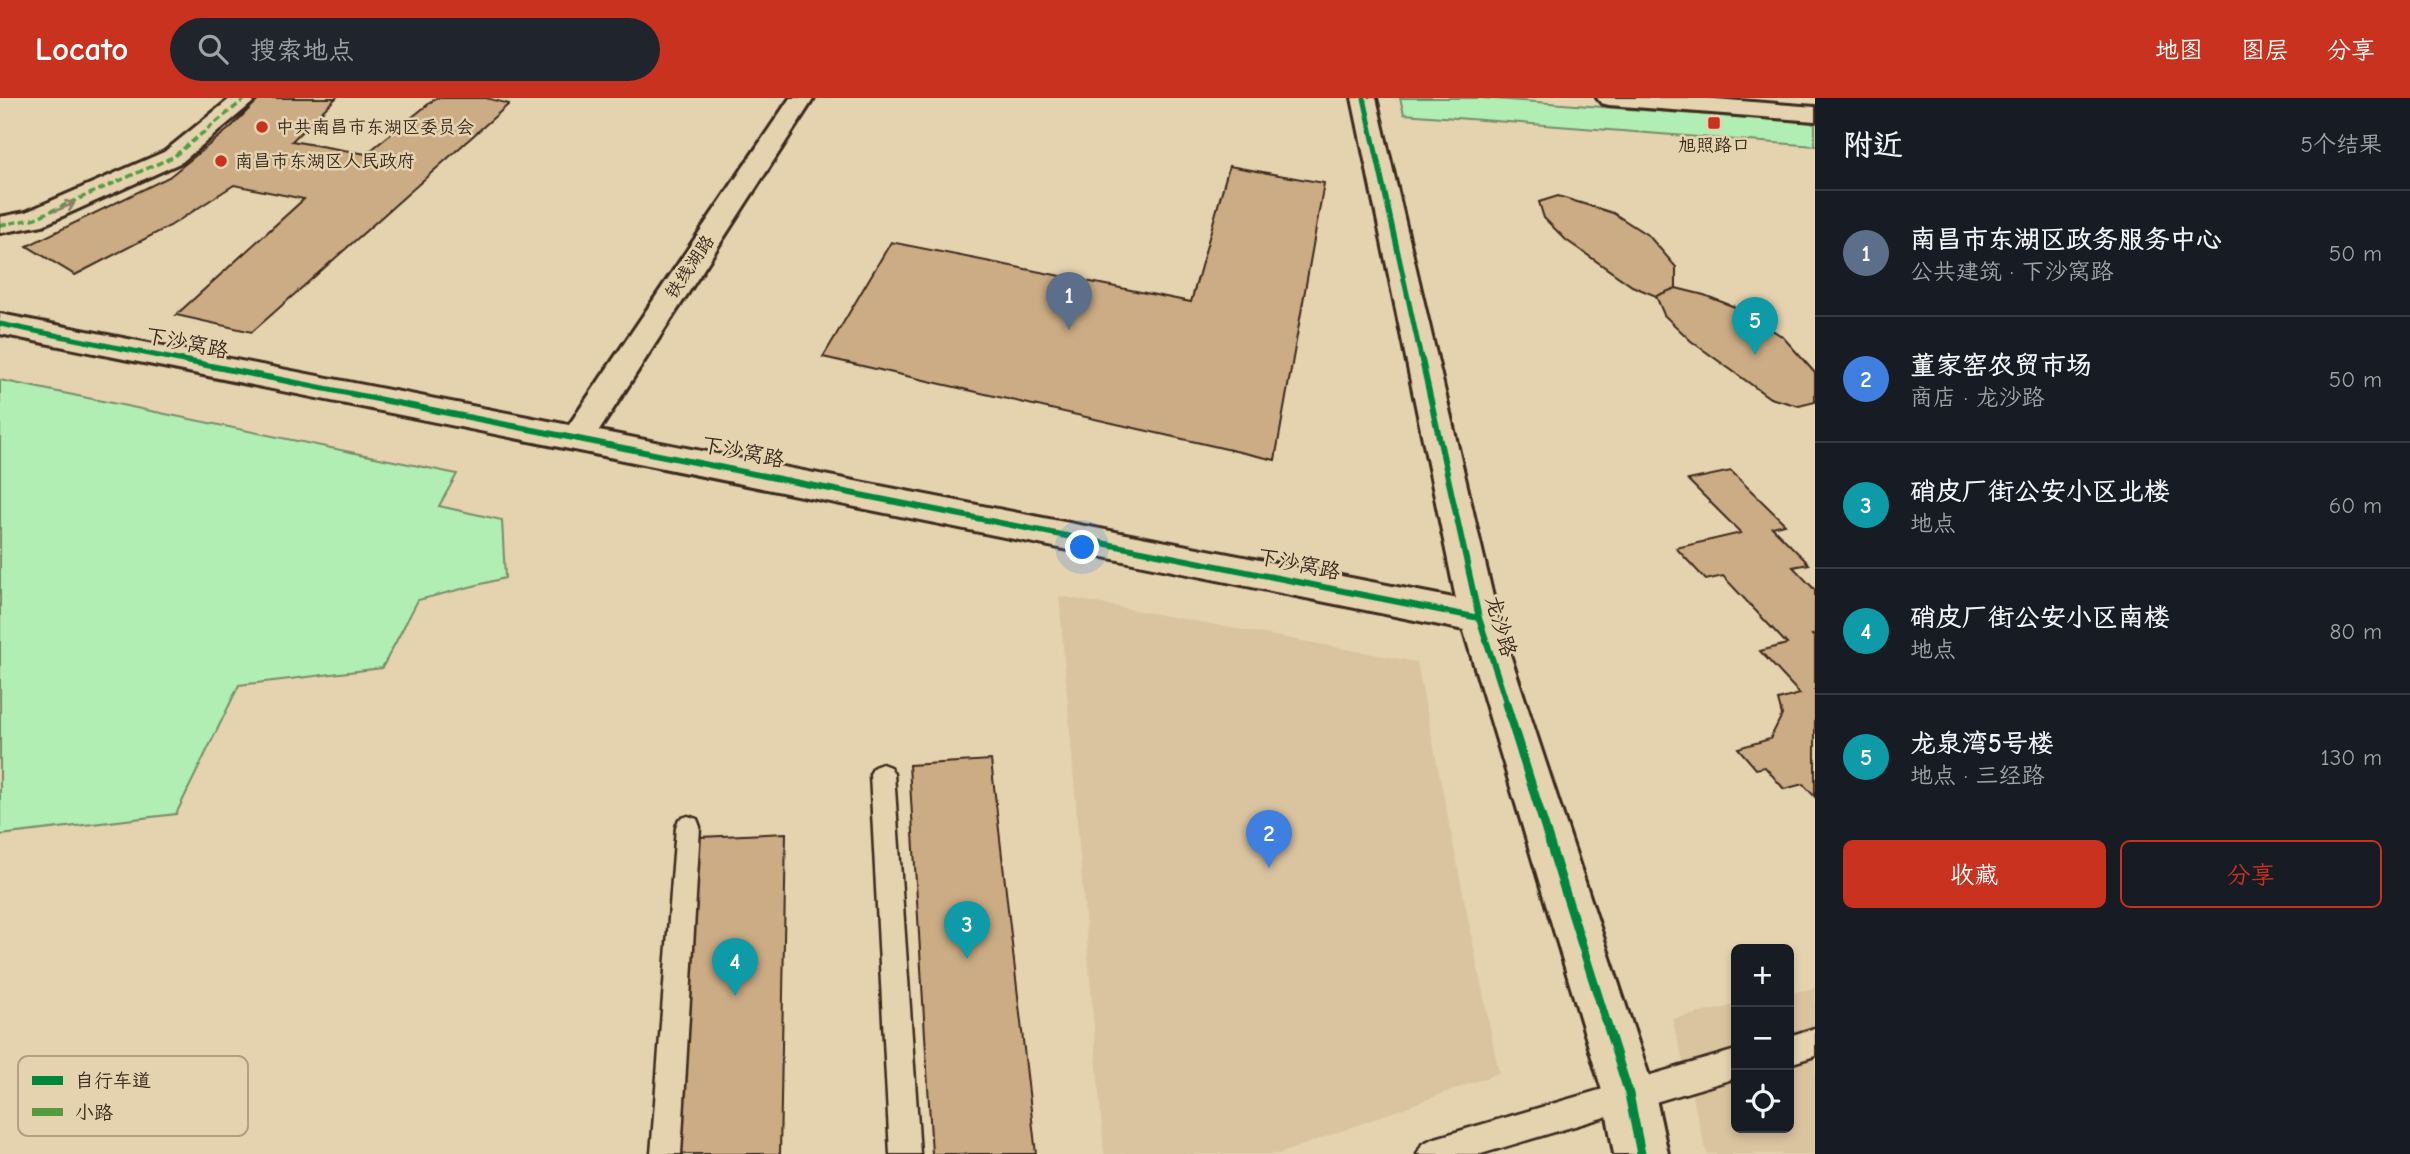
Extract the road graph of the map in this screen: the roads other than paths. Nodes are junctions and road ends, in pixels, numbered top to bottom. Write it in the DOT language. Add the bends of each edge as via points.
graph roads {
  1 [pos="246,98"];
  2 [pos="802,98"];
  3 [pos="1364,98"];
  4 [pos="1609,98"];
  5 [pos="1815,114"];
  6 [pos="0,225"];
  7 [pos="0,324"];
  8 [pos="578,437"];
  9 [pos="1479,618"];
  10 [pos="882,774"];
  11 [pos="688,827"];
  12 [pos="1815,1042"];
  13 [pos="1794,1048"];
  14 [pos="1731,1065"];
  15 [pos="1629,1094"];
  16 [pos="666,1154"];
  17 [pos="905,1154"];
  18 [pos="1432,1154"];
  19 [pos="1641,1154"];
  6 -- 1 [label="street, one-way" via="33,219 173,157"];
  2 -- 8 [label="street, 铁线湖路"];
  3 -- 9 [label="street, 龙沙路"];
  4 -- 5 [label="street"];
  7 -- 8 [label="street, 下沙窝路"];
  8 -- 9 [label="street, 下沙窝路"];
  9 -- 15 [label="street, 龙沙路"];
  10 -- 17 [label="lane"];
  11 -- 16 [label="lane"];
  12 -- 13 [label="lane"];
  14 -- 15 [label="lane"];
  15 -- 18 [label="lane"];
  15 -- 19 [label="street, 龙沙路"];
}
